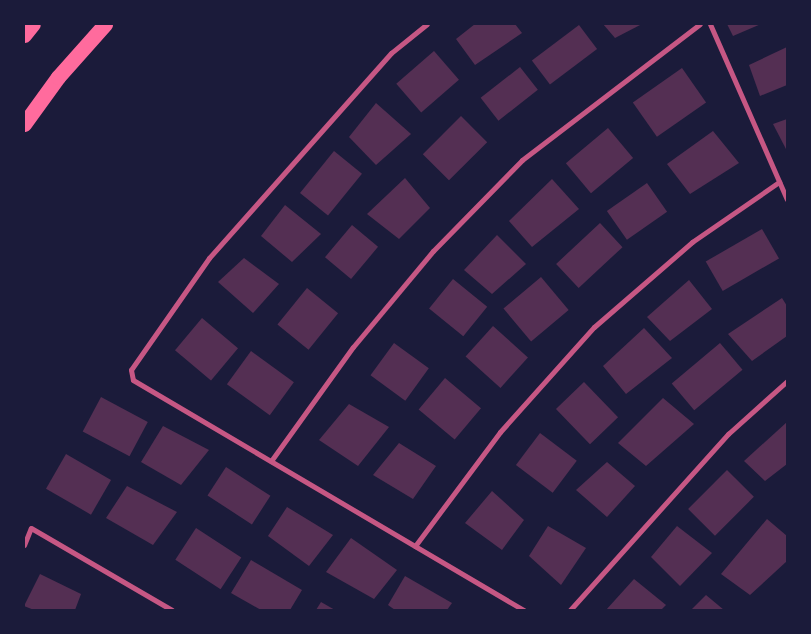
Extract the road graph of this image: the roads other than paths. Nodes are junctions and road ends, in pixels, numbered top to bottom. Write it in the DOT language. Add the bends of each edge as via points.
graph roads {
  1 [pos="34,24"];
  2 [pos="105,24"];
  3 [pos="427,24"];
  4 [pos="700,24"];
  5 [pos="710,24"];
  6 [pos="24,35"];
  7 [pos="24,124"];
  8 [pos="779,182"];
  9 [pos="787,199"];
  10 [pos="787,381"];
  11 [pos="271,461"];
  12 [pos="24,544"];
  13 [pos="415,546"];
  14 [pos="172,610"];
  15 [pos="524,610"];
  16 [pos="570,610"];
  1 -- 6 [label="highway"];
  2 -- 7 [label="highway" via="58,77"];
  3 -- 11 [label="street" via="392,53 209,258 130,370 134,380"];
  4 -- 11 [label="street" via="522,160 460,223 353,347"];
  5 -- 8 [label="street"];
  8 -- 9 [label="street"];
  8 -- 13 [label="street" via="692,242 594,328 500,432"];
  10 -- 16 [label="street" via="728,434"];
  11 -- 13 [label="street"];
  12 -- 14 [label="street" via="31,528"];
  13 -- 15 [label="street"];
}
